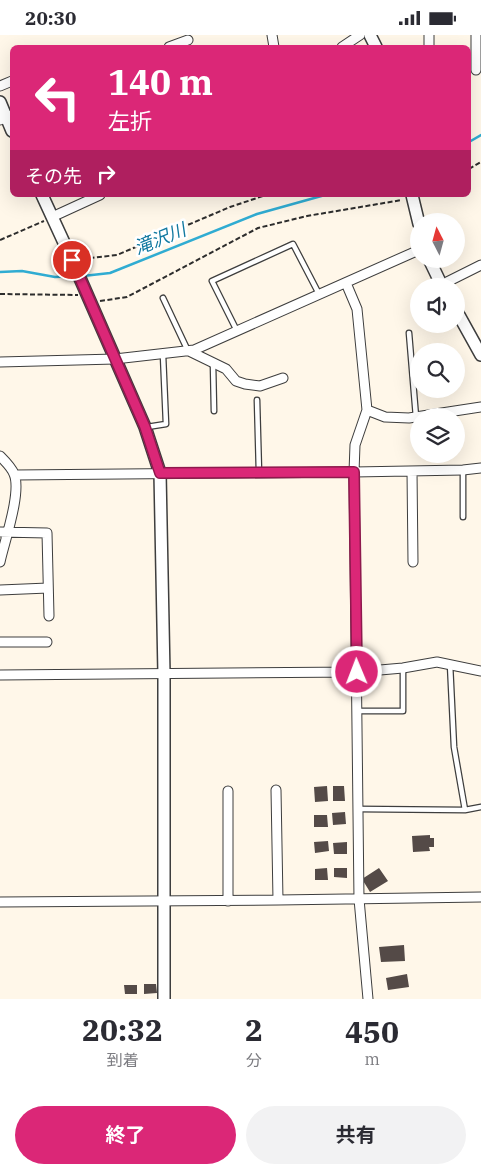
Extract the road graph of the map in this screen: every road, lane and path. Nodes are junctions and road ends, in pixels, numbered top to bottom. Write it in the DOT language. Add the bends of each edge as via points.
graph roads {
  1 [pos="360,35"];
  2 [pos="476,35"];
  3 [pos="189,41"];
  4 [pos="176,45"];
  5 [pos="345,45"];
  6 [pos="475,70"];
  7 [pos="0,102"];
  8 [pos="6,118"];
  9 [pos="43,197"];
  10 [pos="96,197"];
  11 [pos="260,197"];
  12 [pos="413,197"];
  13 [pos="417,213"];
  14 [pos="52,217"];
  15 [pos="0,240"];
  16 [pos="410,254"];
  17 [pos="72,260"];
  18 [pos="481,265"];
  19 [pos="455,278"];
  20 [pos="346,283"];
  21 [pos="0,294"];
  22 [pos="319,295"];
  23 [pos="163,298"];
  24 [pos="89,299"];
  25 [pos="465,326"];
  26 [pos="237,331"];
  27 [pos="408,333"];
  28 [pos="188,351"];
  29 [pos="164,355"];
  30 [pos="481,355"];
  31 [pos="115,359"];
  32 [pos="0,362"];
  33 [pos="213,363"];
  34 [pos="283,378"];
  35 [pos="257,400"];
  36 [pos="481,407"];
  37 [pos="415,408"];
  38 [pos="465,409"];
  39 [pos="367,410"];
  40 [pos="214,411"];
  41 [pos="410,417"];
  42 [pos="145,427"];
  43 [pos="0,456"];
  44 [pos="481,468"];
  45 [pos="463,470"];
  46 [pos="412,471"];
  47 [pos="354,472"];
  48 [pos="160,473"];
  49 [pos="259,473"];
  50 [pos="15,475"];
  51 [pos="463,517"];
  52 [pos="4,532"];
  53 [pos="0,562"];
  54 [pos="413,562"];
  55 [pos="48,588"];
  56 [pos="0,590"];
  57 [pos="49,616"];
  58 [pos="47,641"];
  59 [pos="0,642"];
  60 [pos="450,664"];
  61 [pos="402,668"];
  62 [pos="481,671"];
  63 [pos="357,672"];
  64 [pos="164,674"];
  65 [pos="0,675"];
  66 [pos="357,711"];
  67 [pos="276,790"];
  68 [pos="228,791"];
  69 [pos="481,807"];
  70 [pos="358,809"];
  71 [pos="465,810"];
  72 [pos="481,897"];
  73 [pos="359,899"];
  74 [pos="163,901"];
  75 [pos="228,901"];
  76 [pos="278,901"];
  77 [pos="0,902"];
  78 [pos="164,999"];
  79 [pos="368,999"];
  1 -- 5 [label="street"];
  2 -- 6 [label="street"];
  3 -- 4 [label="street"];
  7 -- 8 [label="street"];
  9 -- 14 [label="street"];
  10 -- 14 [label="street"];
  11 -- 17 [label="path" via="117,255"];
  12 -- 13 [label="street"];
  12 -- 24 [label="path" via="258,228 127,297"];
  14 -- 15 [label="path"];
  14 -- 17 [label="street"];
  16 -- 20 [label="street"];
  17 -- 24 [label="street"];
  18 -- 19 [label="street"];
  20 -- 22 [label="street"];
  20 -- 39 [label="street" via="357,309"];
  21 -- 24 [label="path"];
  22 -- 26 [label="street"];
  22 -- 26 [label="lane" via="293,244 212,281"];
  23 -- 28 [label="lane"];
  24 -- 31 [label="street"];
  25 -- 30 [label="street"];
  26 -- 28 [label="street"];
  27 -- 37 [label="lane"];
  28 -- 29 [label="street"];
  28 -- 33 [label="street"];
  29 -- 31 [label="street"];
  29 -- 42 [label="lane" via="166,424"];
  31 -- 32 [label="street"];
  31 -- 42 [label="street"];
  33 -- 34 [label="street" via="245,384 260,386"];
  33 -- 40 [label="lane"];
  35 -- 49 [label="lane"];
  36 -- 38 [label="street"];
  39 -- 41 [label="street" via="385,417"];
  39 -- 47 [label="street" via="355,445"];
  42 -- 48 [label="street"];
  43 -- 50 [label="street"];
  44 -- 45 [label="street"];
  45 -- 46 [label="street"];
  45 -- 51 [label="lane"];
  46 -- 47 [label="street"];
  46 -- 54 [label="street"];
  47 -- 49 [label="street"];
  47 -- 63 [label="street"];
  48 -- 49 [label="street"];
  48 -- 50 [label="street"];
  48 -- 64 [label="street"];
  50 -- 52 [label="street" via="16,486"];
  52 -- 53 [label="street"];
  52 -- 55 [label="street" via="46,533"];
  55 -- 56 [label="street"];
  55 -- 57 [label="street"];
  58 -- 59 [label="street"];
  60 -- 61 [label="street" via="437,662"];
  60 -- 62 [label="street"];
  60 -- 71 [label="lane" via="454,747"];
  61 -- 63 [label="street"];
  61 -- 66 [label="lane" via="403,711"];
  63 -- 64 [label="street"];
  63 -- 66 [label="street"];
  64 -- 65 [label="street"];
  64 -- 74 [label="street"];
  66 -- 70 [label="street"];
  67 -- 76 [label="street"];
  68 -- 75 [label="street"];
  69 -- 71 [label="lane"];
  70 -- 71 [label="lane"];
  70 -- 73 [label="street"];
  72 -- 73 [label="street"];
  73 -- 76 [label="street"];
  73 -- 79 [label="street"];
  74 -- 75 [label="street"];
  74 -- 77 [label="street"];
  74 -- 78 [label="street"];
  75 -- 76 [label="street"];
}
